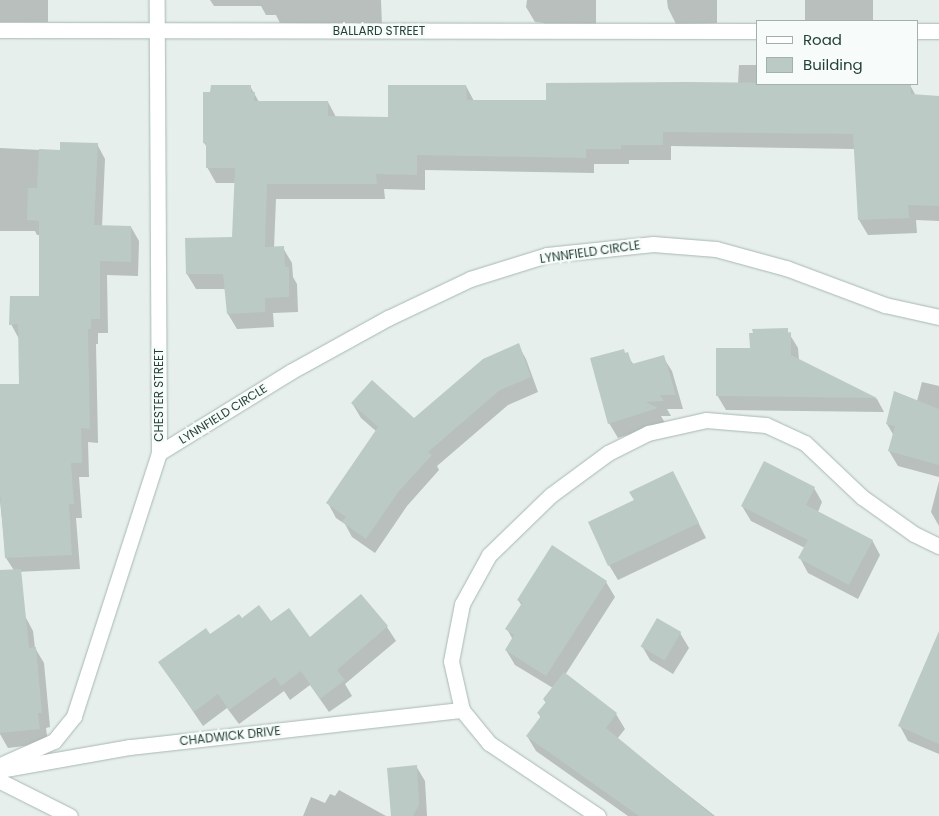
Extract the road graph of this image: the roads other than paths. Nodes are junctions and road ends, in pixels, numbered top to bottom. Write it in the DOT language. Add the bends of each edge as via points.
graph roads {
  1 [pos="157,0"];
  2 [pos="0,30"];
  3 [pos="157,31"];
  4 [pos="756,31"];
  5 [pos="919,31"];
  6 [pos="939,31"];
  7 [pos="939,316"];
  8 [pos="159,453"];
  9 [pos="939,546"];
  10 [pos="462,710"];
  11 [pos="0,765"];
  12 [pos="0,770"];
  13 [pos="0,781"];
  14 [pos="70,816"];
  15 [pos="598,816"];
  1 -- 3 [label="street, CHESTER STREET"];
  2 -- 3 [label="street, BALLARD STREET"];
  3 -- 4 [label="street, BALLARD STREET"];
  3 -- 8 [label="street, CHESTER STREET"];
  5 -- 6 [label="street"];
  7 -- 8 [label="street, LYNNFIELD CIRCLE" via="885,305 786,268 716,249 653,244 547,256 470,279 388,318 290,372"];
  8 -- 11 [label="street, CHESTER STREET" via="74,716 54,741"];
  9 -- 10 [label="street" via="914,534 862,497 806,443 766,425 706,420 648,433 608,454 551,495 489,555 462,604 451,661"];
  10 -- 12 [label="street, CHADWICK DRIVE" via="130,747"];
  10 -- 15 [label="street" via="490,743"];
  13 -- 14 [label="street"];
}
